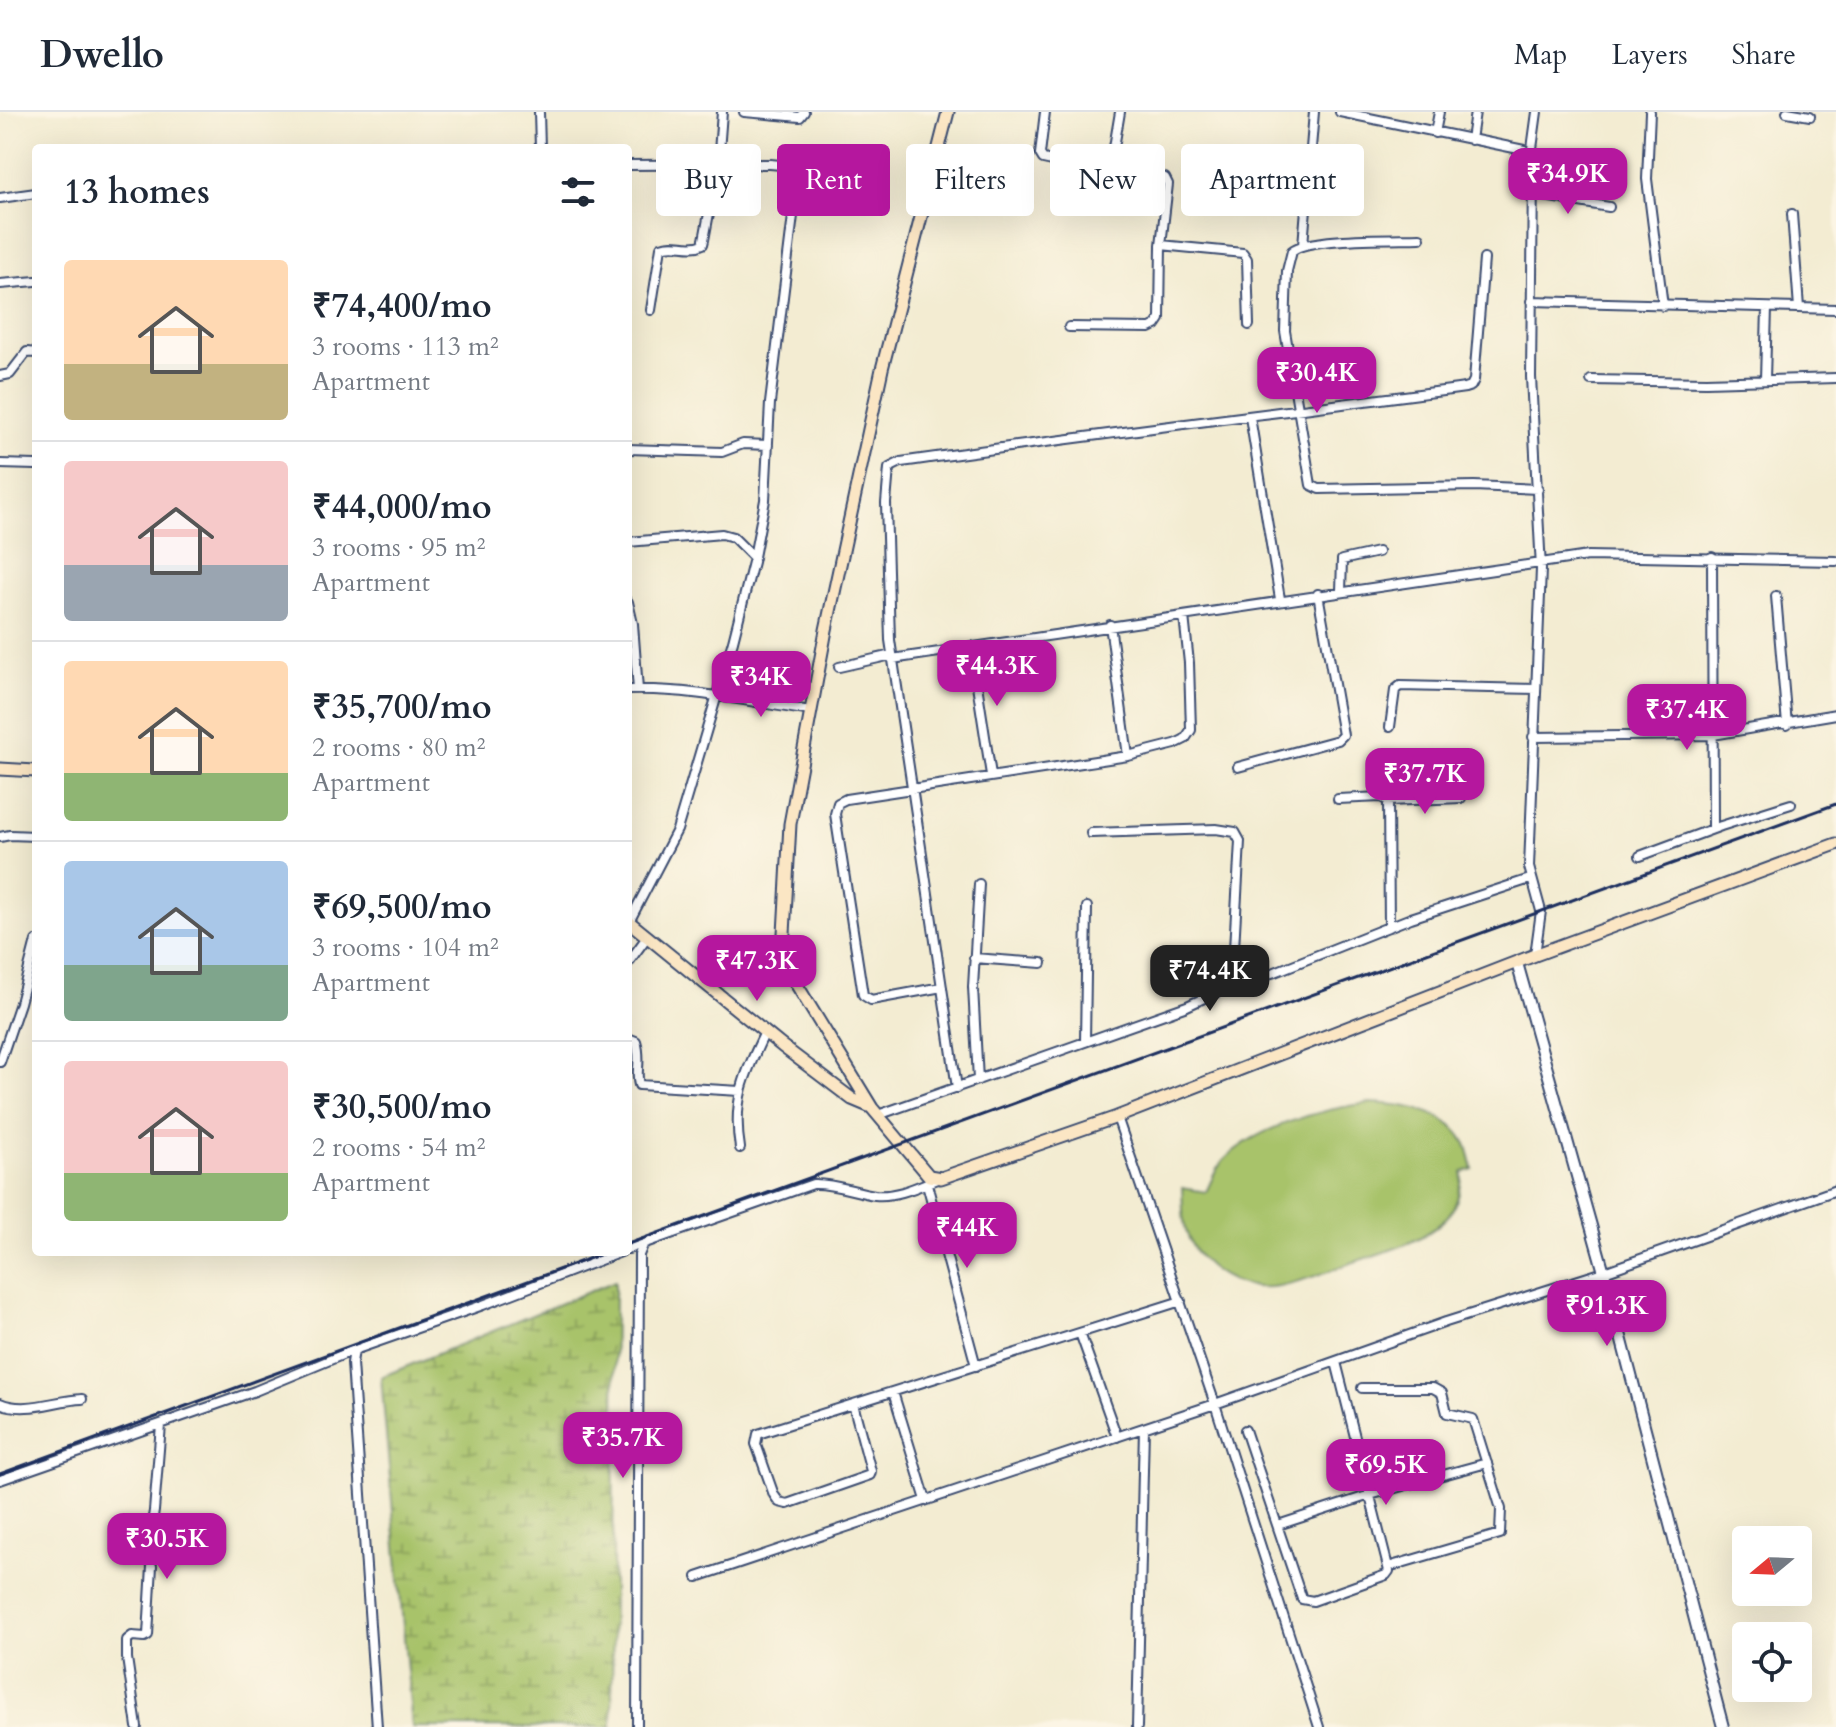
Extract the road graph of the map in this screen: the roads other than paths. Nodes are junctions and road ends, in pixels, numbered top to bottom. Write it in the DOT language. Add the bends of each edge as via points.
graph roads {
  1 [pos="539,112"];
  2 [pos="722,112"];
  3 [pos="744,112"];
  4 [pos="804,112"];
  5 [pos="948,112"];
  6 [pos="1045,112"];
  7 [pos="1120,112"];
  8 [pos="1314,112"];
  9 [pos="1340,112"];
  10 [pos="1439,112"];
  11 [pos="1475,112"];
  12 [pos="1537,112"];
  13 [pos="1650,112"];
  14 [pos="1787,112"];
  15 [pos="1381,116"];
  16 [pos="1810,116"];
  17 [pos="1435,133"];
  18 [pos="1471,140"];
  19 [pos="540,144"];
  20 [pos="720,144"];
  21 [pos="1115,144"];
  22 [pos="1531,156"];
  23 [pos="1050,160"];
  24 [pos="632,165"];
  25 [pos="656,165"];
  26 [pos="761,166"];
  27 [pos="1165,179"];
  28 [pos="32,194"];
  29 [pos="1532,194"];
  30 [pos="0,198"];
  31 [pos="1609,207"];
  32 [pos="1165,213"];
  33 [pos="1792,214"];
  34 [pos="708,216"];
  35 [pos="1165,216"];
  36 [pos="1420,238"];
  37 [pos="1161,245"];
  38 [pos="1303,245"];
  39 [pos="1484,259"];
  40 [pos="32,281"];
  41 [pos="0,284"];
  42 [pos="1531,301"];
  43 [pos="1663,306"];
  44 [pos="1767,308"];
  45 [pos="1799,308"];
  46 [pos="1836,309"];
  47 [pos="651,310"];
  48 [pos="1249,325"];
  49 [pos="1069,327"];
  50 [pos="32,353"];
  51 [pos="0,376"];
  52 [pos="1836,378"];
  53 [pos="1765,379"];
  54 [pos="1591,380"];
  55 [pos="1300,410"];
  56 [pos="1250,417"];
  57 [pos="768,445"];
  58 [pos="632,449"];
  59 [pos="0,464"];
  60 [pos="32,465"];
  61 [pos="1538,489"];
  62 [pos="632,542"];
  63 [pos="1378,552"];
  64 [pos="1712,557"];
  65 [pos="754,558"];
  66 [pos="1836,561"];
  67 [pos="1541,564"];
  68 [pos="1341,591"];
  69 [pos="1318,594"];
  70 [pos="1776,596"];
  71 [pos="1280,599"];
  72 [pos="1184,616"];
  73 [pos="1110,625"];
  74 [pos="971,646"];
  75 [pos="632,648"];
  76 [pos="892,657"];
  77 [pos="839,667"];
  78 [pos="1536,689"];
  79 [pos="632,690"];
  80 [pos="638,690"];
  81 [pos="717,696"];
  82 [pos="811,711"];
  83 [pos="1836,714"];
  84 [pos="1787,725"];
  85 [pos="1390,727"];
  86 [pos="1713,735"];
  87 [pos="1533,737"];
  88 [pos="1128,756"];
  89 [pos="1238,767"];
  90 [pos="0,769"];
  91 [pos="32,771"];
  92 [pos="991,775"];
  93 [pos="911,787"];
  94 [pos="1461,798"];
  95 [pos="1338,799"];
  96 [pos="1388,801"];
  97 [pos="1791,804"];
  98 [pos="1713,829"];
  99 [pos="1091,833"];
  100 [pos="32,836"];
  101 [pos="0,837"];
  102 [pos="1836,844"];
  103 [pos="1640,856"];
  104 [pos="1530,879"];
  105 [pos="979,884"];
  106 [pos="1087,907"];
  107 [pos="632,914"];
  108 [pos="632,924"];
  109 [pos="1389,927"];
  110 [pos="647,937"];
  111 [pos="1535,955"];
  112 [pos="32,956"];
  113 [pos="632,958"];
  114 [pos="974,958"];
  115 [pos="1042,963"];
  116 [pos="1517,963"];
  117 [pos="1232,985"];
  118 [pos="942,987"];
  119 [pos="765,1032"];
  120 [pos="632,1040"];
  121 [pos="1085,1042"];
  122 [pos="0,1062"];
  123 [pos="978,1080"];
  124 [pos="957,1088"];
  125 [pos="740,1091"];
  126 [pos="875,1111"];
  127 [pos="1117,1117"];
  128 [pos="740,1148"];
  129 [pos="932,1182"];
  130 [pos="1835,1193"];
  131 [pos="644,1243"];
  132 [pos="632,1248"];
  133 [pos="611,1256"];
  134 [pos="1604,1272"];
  135 [pos="1181,1301"];
  136 [pos="1080,1333"];
  137 [pos="354,1350"];
  138 [pos="1336,1362"];
  139 [pos="976,1366"];
  140 [pos="1362,1388"];
  141 [pos="893,1392"];
  142 [pos="82,1399"];
  143 [pos="0,1403"];
  144 [pos="853,1404"];
  145 [pos="1215,1404"];
  146 [pos="161,1425"];
  147 [pos="1144,1428"];
  148 [pos="1245,1430"];
  149 [pos="1117,1437"];
  150 [pos="1487,1463"];
  151 [pos="0,1480"];
  152 [pos="1370,1495"];
  153 [pos="926,1500"];
  154 [pos="1278,1525"];
  155 [pos="1388,1567"];
  156 [pos="697,1577"];
  157 [pos="137,1727"];
  158 [pos="377,1727"];
  159 [pos="637,1727"];
  160 [pos="1137,1727"];
  161 [pos="1319,1727"];
  162 [pos="1723,1727"];
  1 -- 19 [label="street"];
  2 -- 20 [label="street"];
  3 -- 4 [label="street" via="800,117"];
  5 -- 82 [label="main road" via="882,369"];
  6 -- 23 [label="street" via="1041,158"];
  7 -- 21 [label="street"];
  8 -- 38 [label="street"];
  9 -- 15 [label="street"];
  10 -- 17 [label="street"];
  11 -- 18 [label="street"];
  12 -- 22 [label="street"];
  13 -- 43 [label="street" via="1647,179"];
  14 -- 16 [label="street"];
  15 -- 17 [label="street"];
  17 -- 18 [label="street"];
  18 -- 22 [label="street"];
  22 -- 29 [label="street"];
  24 -- 25 [label="street"];
  26 -- 57 [label="street" via="798,170"];
  27 -- 32 [label="street"];
  28 -- 30 [label="street"];
  29 -- 31 [label="street"];
  29 -- 42 [label="street"];
  33 -- 45 [label="street"];
  34 -- 47 [label="street" via="703,244 661,247"];
  35 -- 37 [label="street"];
  36 -- 38 [label="street"];
  37 -- 48 [label="street" via="1243,253"];
  37 -- 49 [label="street" via="1156,325"];
  38 -- 55 [label="street" via="1289,258 1285,313"];
  39 -- 55 [label="street" via="1471,386"];
  40 -- 41 [label="street"];
  42 -- 43 [label="street"];
  42 -- 61 [label="street"];
  43 -- 44 [label="street"];
  44 -- 45 [label="street"];
  44 -- 53 [label="street"];
  45 -- 46 [label="street"];
  50 -- 51 [label="street" via="10,374"];
  52 -- 53 [label="street"];
  53 -- 54 [label="street"];
  55 -- 56 [label="street"];
  55 -- 61 [label="street" via="1314,487"];
  56 -- 71 [label="street"];
  56 -- 76 [label="street" via="893,465 886,503"];
  57 -- 58 [label="street" via="743,444 722,452"];
  57 -- 65 [label="street"];
  59 -- 60 [label="street"];
  61 -- 67 [label="street"];
  62 -- 65 [label="street" via="722,534 733,537"];
  63 -- 68 [label="street" via="1342,560"];
  64 -- 66 [label="street"];
  64 -- 67 [label="street" via="1599,555"];
  64 -- 86 [label="street"];
  65 -- 81 [label="street"];
  67 -- 68 [label="street"];
  67 -- 78 [label="street"];
  68 -- 69 [label="street"];
  69 -- 71 [label="street"];
  69 -- 89 [label="street" via="1343,735"];
  70 -- 84 [label="street"];
  71 -- 72 [label="street"];
  72 -- 73 [label="street"];
  72 -- 88 [label="street" via="1191,730 1175,744"];
  73 -- 74 [label="street"];
  73 -- 88 [label="street"];
  74 -- 76 [label="street"];
  74 -- 92 [label="street"];
  75 -- 80 [label="street"];
  76 -- 77 [label="street"];
  76 -- 93 [label="street"];
  78 -- 85 [label="street" via="1400,686"];
  78 -- 87 [label="street"];
  79 -- 80 [label="street"];
  80 -- 81 [label="street"];
  81 -- 82 [label="street"];
  81 -- 107 [label="street" via="677,830"];
  82 -- 126 [label="main road" via="790,824 783,952 789,972"];
  83 -- 84 [label="street"];
  84 -- 86 [label="street"];
  86 -- 87 [label="street"];
  86 -- 98 [label="street"];
  87 -- 104 [label="street"];
  88 -- 92 [label="street"];
  90 -- 91 [label="main road"];
  92 -- 93 [label="street"];
  93 -- 118 [label="street"];
  93 -- 118 [label="street" via="846,799 835,810 863,995 871,1000"];
  94 -- 96 [label="street"];
  95 -- 96 [label="street"];
  96 -- 109 [label="street"];
  97 -- 98 [label="street"];
  98 -- 103 [label="street"];
  99 -- 117 [label="street" via="1235,832 1240,841"];
  100 -- 101 [label="street"];
  102 -- 111 [label="main road"];
  104 -- 109 [label="street"];
  104 -- 111 [label="street" via="1541,911"];
  105 -- 114 [label="street"];
  106 -- 121 [label="street"];
  108 -- 110 [label="main road"];
  109 -- 117 [label="street"];
  110 -- 113 [label="street"];
  110 -- 119 [label="main road"];
  111 -- 116 [label="main road"];
  112 -- 122 [label="street"];
  114 -- 115 [label="street"];
  114 -- 123 [label="street"];
  116 -- 127 [label="main road"];
  116 -- 134 [label="street"];
  117 -- 121 [label="street"];
  118 -- 124 [label="street"];
  119 -- 125 [label="street"];
  119 -- 126 [label="main road"];
  120 -- 125 [label="street" via="640,1055 639,1085"];
  121 -- 123 [label="street"];
  123 -- 124 [label="street"];
  124 -- 126 [label="street"];
  125 -- 128 [label="street"];
  126 -- 129 [label="main road"];
  127 -- 129 [label="main road"];
  127 -- 135 [label="street"];
  129 -- 131 [label="street" via="877,1195 813,1184"];
  129 -- 139 [label="street"];
  130 -- 134 [label="street"];
  131 -- 132 [label="street"];
  131 -- 159 [label="street" via="639,1255"];
  133 -- 137 [label="street"];
  134 -- 138 [label="street"];
  134 -- 162 [label="street"];
  135 -- 136 [label="street"];
  135 -- 145 [label="street"];
  136 -- 139 [label="street"];
  136 -- 149 [label="street"];
  137 -- 146 [label="street"];
  137 -- 158 [label="street"];
  138 -- 145 [label="street"];
  138 -- 152 [label="street"];
  139 -- 141 [label="street"];
  140 -- 150 [label="street" via="1438,1390 1447,1413 1473,1419"];
  141 -- 144 [label="street"];
  141 -- 153 [label="street"];
  142 -- 143 [label="street" via="20,1408"];
  144 -- 144 [label="street" via="755,1437 779,1502 787,1504 870,1475"];
  145 -- 147 [label="street"];
  145 -- 161 [label="street"];
  146 -- 151 [label="street"];
  146 -- 157 [label="street" via="147,1552 152,1566 148,1635 127,1640"];
  147 -- 149 [label="street"];
  147 -- 160 [label="street"];
  148 -- 154 [label="street"];
  149 -- 153 [label="street"];
  150 -- 152 [label="street"];
  150 -- 155 [label="street" via="1501,1509 1500,1534"];
  152 -- 154 [label="street"];
  152 -- 155 [label="street"];
  153 -- 156 [label="street"];
  154 -- 155 [label="street" via="1306,1601 1386,1575"];
}
